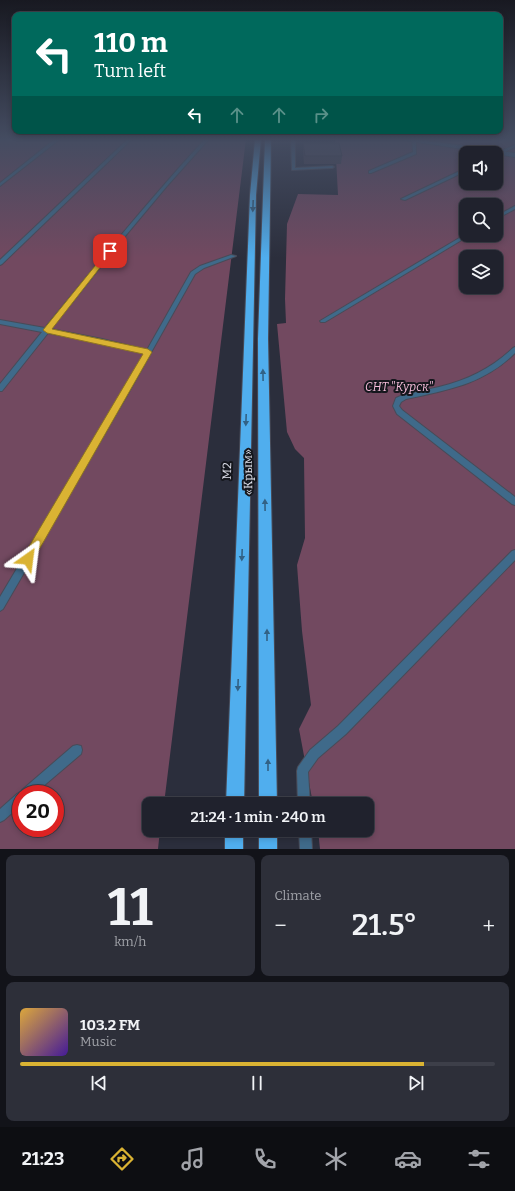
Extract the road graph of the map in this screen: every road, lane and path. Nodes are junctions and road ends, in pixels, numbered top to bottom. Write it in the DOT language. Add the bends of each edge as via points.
graph roads {
  1 [pos="8,179"];
  2 [pos="88,179"];
  3 [pos="172,179"];
  4 [pos="254,179"];
  5 [pos="267,179"];
  6 [pos="445,179"];
  7 [pos="0,185"];
  8 [pos="402,199"];
  9 [pos="515,207"];
  10 [pos="503,214"];
  11 [pos="459,240"];
  12 [pos="233,256"];
  13 [pos="0,263"];
  14 [pos="323,321"];
  15 [pos="0,322"];
  16 [pos="47,330"];
  17 [pos="515,349"];
  18 [pos="148,352"];
  19 [pos="0,389"];
  20 [pos="515,502"];
  21 [pos="515,554"];
  22 [pos="0,606"];
  23 [pos="77,750"];
  24 [pos="36,785"];
  25 [pos="235,797"];
  26 [pos="268,797"];
  27 [pos="304,797"];
  28 [pos="12,806"];
  29 [pos="0,816"];
  30 [pos="234,837"];
  31 [pos="268,837"];
  32 [pos="306,837"];
  33 [pos="234,849"];
  34 [pos="268,849"];
  35 [pos="306,849"];
  1 -- 7 [label="lane"];
  2 -- 13 [label="lane"];
  3 -- 16 [label="lane"];
  4 -- 25 [label="highway, М2, one-way"];
  26 -- 5 [label="highway, «Крым», one-way" via="263,339"];
  6 -- 8 [label="lane"];
  9 -- 10 [label="lane"];
  11 -- 14 [label="lane"];
  12 -- 18 [label="lane" via="202,266 193,273"];
  15 -- 16 [label="lane"];
  16 -- 18 [label="lane"];
  16 -- 19 [label="lane"];
  17 -- 20 [label="lane" via="493,368 462,383 405,397 398,400 396,406 399,412"];
  18 -- 22 [label="lane"];
  21 -- 27 [label="lane" via="424,649 314,754 302,771"];
  23 -- 24 [label="lane"];
  28 -- 29 [label="lane"];
  30 -- 33 [label="highway"];
  31 -- 34 [label="highway"];
  32 -- 35 [label="lane"];
}
